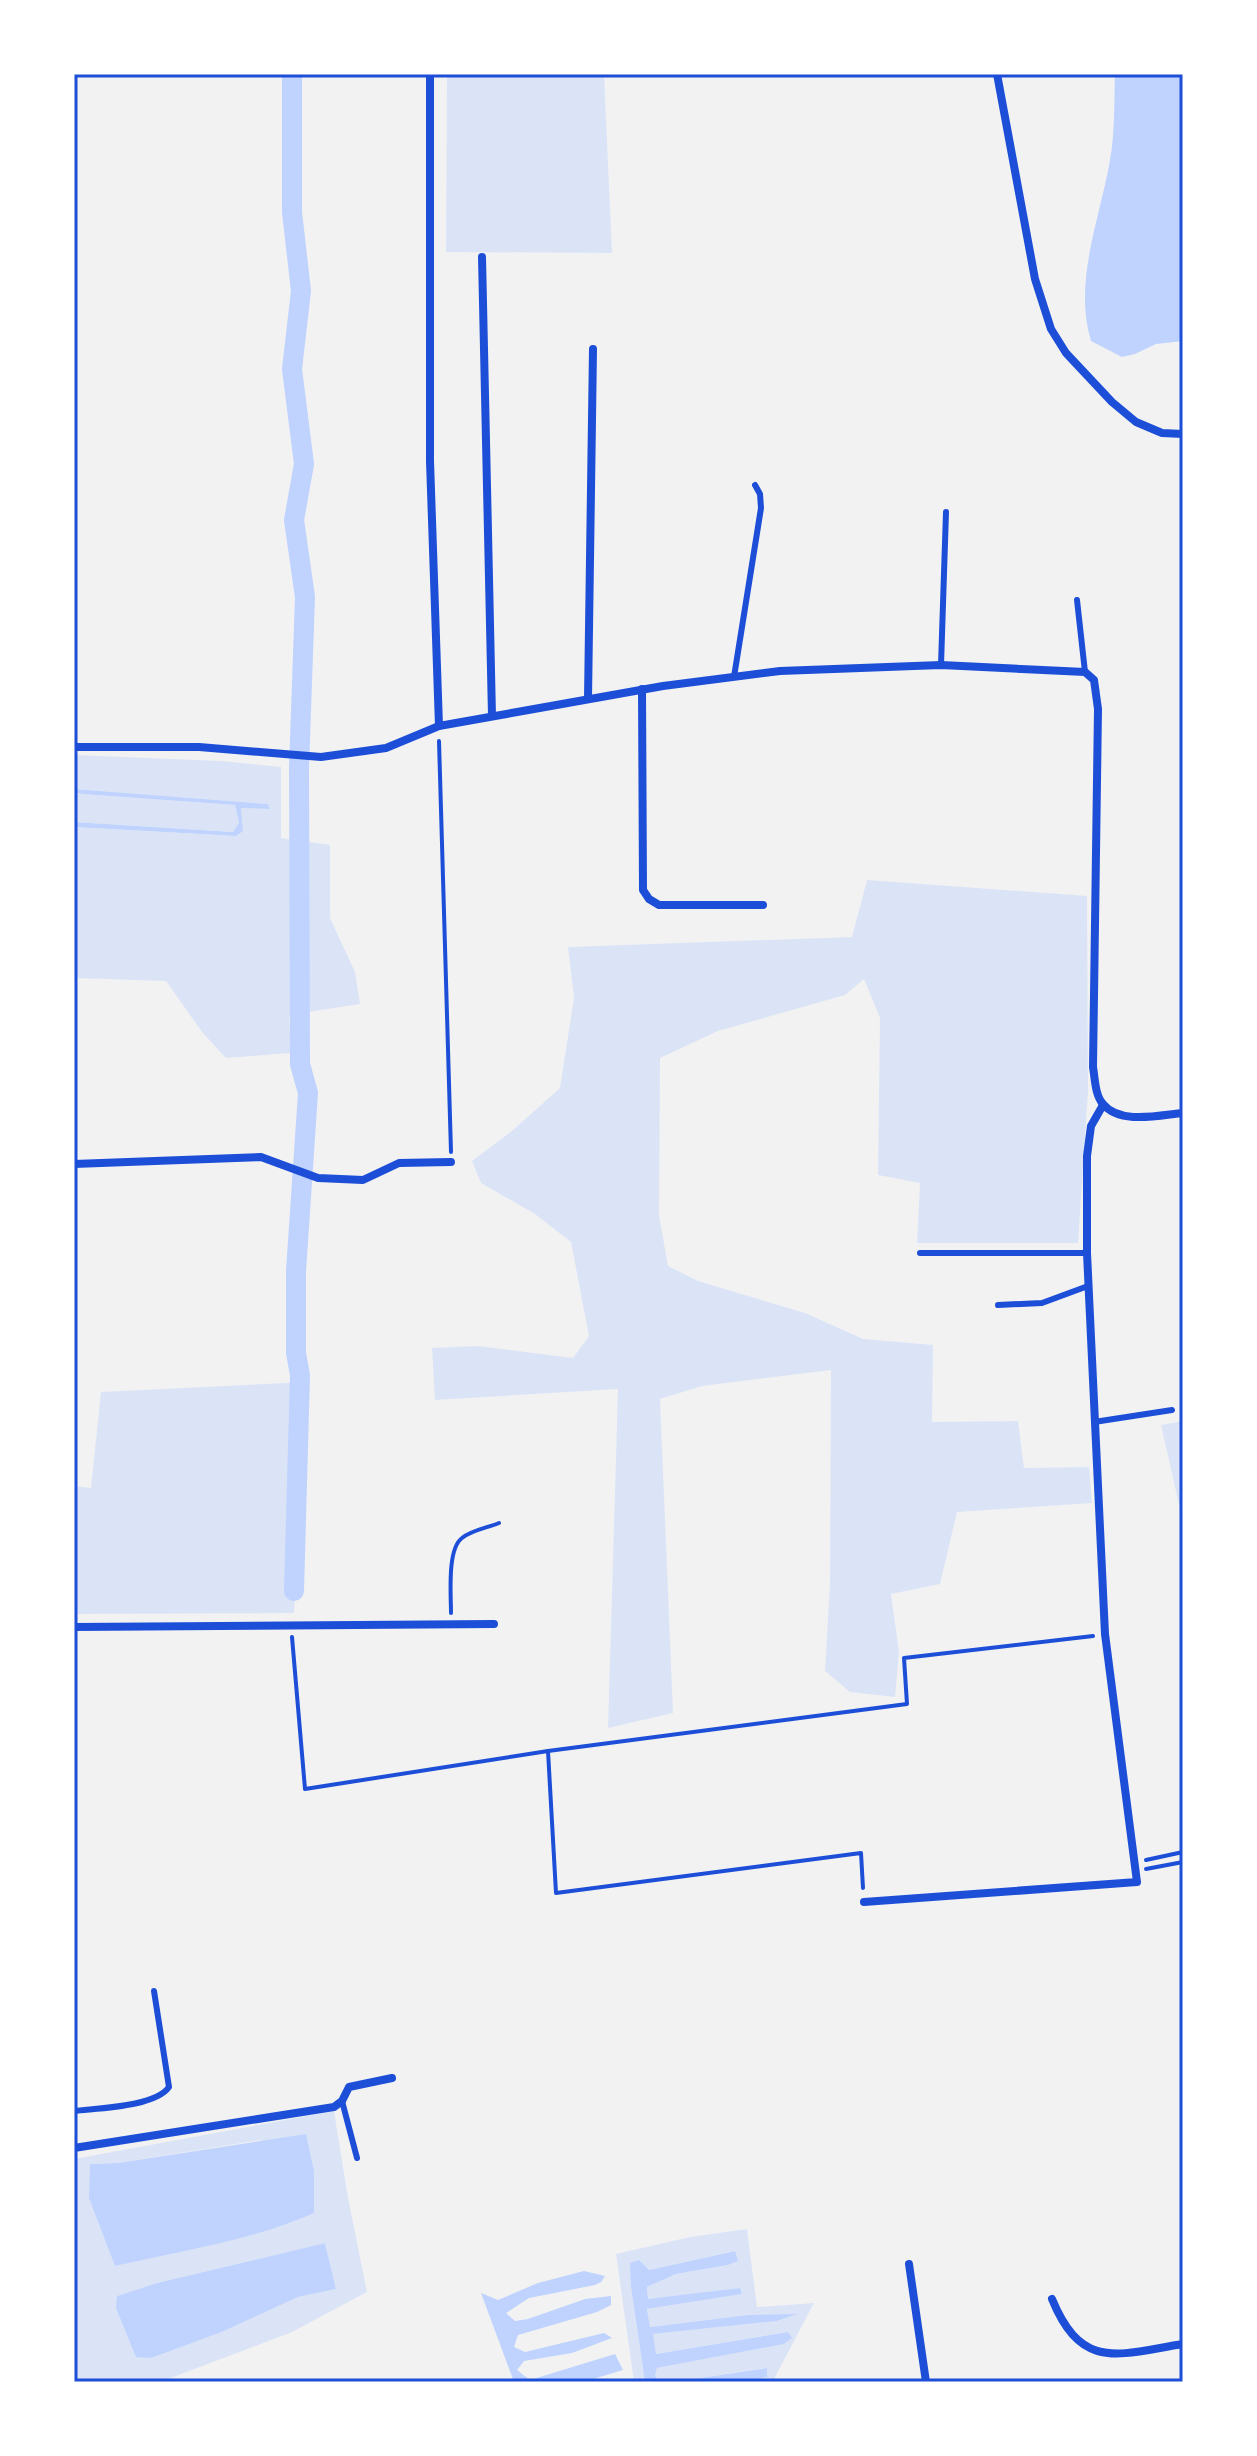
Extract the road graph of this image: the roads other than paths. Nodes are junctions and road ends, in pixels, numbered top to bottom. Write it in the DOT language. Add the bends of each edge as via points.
graph roads {
  1 [pos="430,74"];
  2 [pos="997,74"];
  3 [pos="482,257"];
  4 [pos="593,349"];
  5 [pos="1183,434"];
  6 [pos="755,485"];
  7 [pos="946,512"];
  8 [pos="1077,600"];
  9 [pos="941,665"];
  10 [pos="1085,672"];
  11 [pos="734,677"];
  12 [pos="642,689"];
  13 [pos="588,699"];
  14 [pos="492,716"];
  15 [pos="439,726"];
  16 [pos="74,747"];
  17 [pos="763,905"];
  18 [pos="1103,1105"];
  19 [pos="1183,1113"];
  20 [pos="451,1162"];
  21 [pos="74,1164"];
  22 [pos="920,1253"];
  23 [pos="1087,1253"];
  24 [pos="1088,1286"];
  25 [pos="998,1305"];
  26 [pos="1172,1410"];
  27 [pos="1094,1422"];
  28 [pos="494,1624"];
  29 [pos="74,1627"];
  30 [pos="864,1902"];
  31 [pos="154,1991"];
  32 [pos="392,2078"];
  33 [pos="342,2101"];
  34 [pos="74,2111"];
  35 [pos="74,2148"];
  36 [pos="357,2158"];
  37 [pos="909,2264"];
  38 [pos="1052,2299"];
  39 [pos="1183,2344"];
  40 [pos="926,2382"];
  1 -- 15 [label="street" via="430,461"];
  2 -- 5 [label="street" via="1035,279 1051,329 1066,353 1136,422 1162,433"];
  3 -- 14 [label="street"];
  4 -- 13 [label="street"];
  6 -- 11 [label="lane" via="761,508"];
  7 -- 9 [label="lane"];
  8 -- 10 [label="lane"];
  9 -- 10 [label="street"];
  9 -- 11 [label="street"];
  10 -- 18 [label="street" via="1094,680 1098,709 1093,1067"];
  11 -- 12 [label="street"];
  12 -- 13 [label="street"];
  12 -- 17 [label="street" via="643,890 659,905"];
  13 -- 14 [label="street"];
  14 -- 15 [label="street"];
  15 -- 16 [label="street" via="386,748 321,757 199,747"];
  18 -- 19 [label="street" via="1117,1114 1141,1117"];
  18 -- 23 [label="street" via="1089,1141"];
  20 -- 21 [label="street" via="399,1163 363,1180 318,1178 261,1157"];
  22 -- 23 [label="lane"];
  23 -- 24 [label="street"];
  24 -- 25 [label="lane" via="1042,1303"];
  24 -- 27 [label="street"];
  26 -- 27 [label="lane"];
  27 -- 30 [label="street" via="1105,1634 1137,1882"];
  28 -- 29 [label="street"];
  31 -- 34 [label="lane" via="169,2087 164,2095"];
  32 -- 33 [label="street" via="349,2087"];
  33 -- 35 [label="street" via="334,2107"];
  33 -- 36 [label="lane"];
  37 -- 40 [label="street"];
  38 -- 39 [label="street" via="1070,2334 1098,2352 1116,2355"];
}
